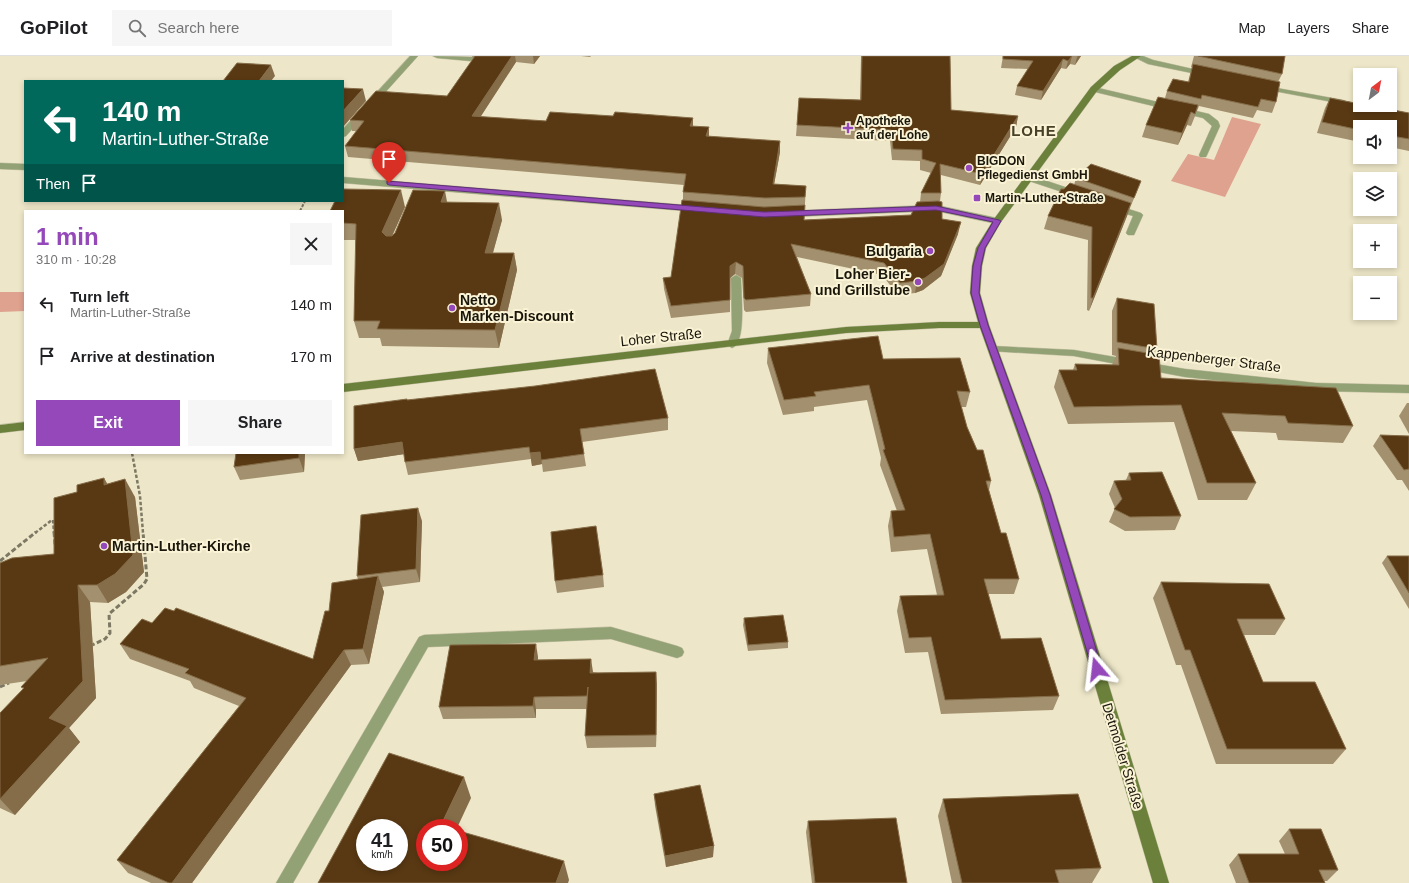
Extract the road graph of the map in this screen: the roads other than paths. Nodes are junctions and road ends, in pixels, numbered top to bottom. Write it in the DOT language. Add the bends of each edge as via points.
graph roads {
  1 [pos="414,56"];
  2 [pos="437,56"];
  3 [pos="1137,56"];
  4 [pos="470,59"];
  5 [pos="1218,77"];
  6 [pos="1254,85"];
  7 [pos="1094,89"];
  8 [pos="1353,104"];
  9 [pos="344,133"];
  10 [pos="1203,155"];
  11 [pos="0,166"];
  12 [pos="24,167"];
  13 [pos="1029,178"];
  14 [pos="344,180"];
  15 [pos="1088,198"];
  16 [pos="1102,203"];
  17 [pos="710,210"];
  18 [pos="779,214"];
  19 [pos="997,221"];
  20 [pos="1131,233"];
  21 [pos="736,278"];
  22 [pos="984,325"];
  23 [pos="732,344"];
  24 [pos="993,349"];
  25 [pos="344,388"];
  26 [pos="1409,389"];
  27 [pos="24,426"];
  28 [pos="0,429"];
  29 [pos="677,652"];
  30 [pos="284,883"];
  31 [pos="1161,883"];
  1 -- 9 [label="street"];
  2 -- 4 [label="street"];
  3 -- 5 [label="street" via="1151,62"];
  3 -- 7 [label="main road, Detmolder Straße" via="1118,68"];
  6 -- 8 [label="street"];
  7 -- 10 [label="street" via="1194,113 1212,120 1216,126"];
  7 -- 13 [label="main road, Detmolder Straße"];
  11 -- 12 [label="street"];
  13 -- 15 [label="street"];
  13 -- 19 [label="main road, Detmolder Straße"];
  14 -- 17 [label="street" via="419,189"];
  16 -- 20 [label="street" via="1138,215"];
  18 -- 19 [label="street" via="936,208"];
  19 -- 22 [label="main road, Detmolder Straße" via="982,248 977,266 975,293"];
  21 -- 23 [label="street" via="737,331"];
  22 -- 23 [label="main road, Loher Straße" via="846,330"];
  22 -- 24 [label="main road, Detmolder Straße"];
  23 -- 25 [label="main road, Loher Straße"];
  24 -- 26 [label="street, Kappenberger Straße" via="1074,354 1185,373 1309,386"];
  24 -- 31 [label="main road, Detmolder Straße" via="1045,495"];
  27 -- 28 [label="main road"];
  29 -- 30 [label="street" via="611,633 424,641"];
}
